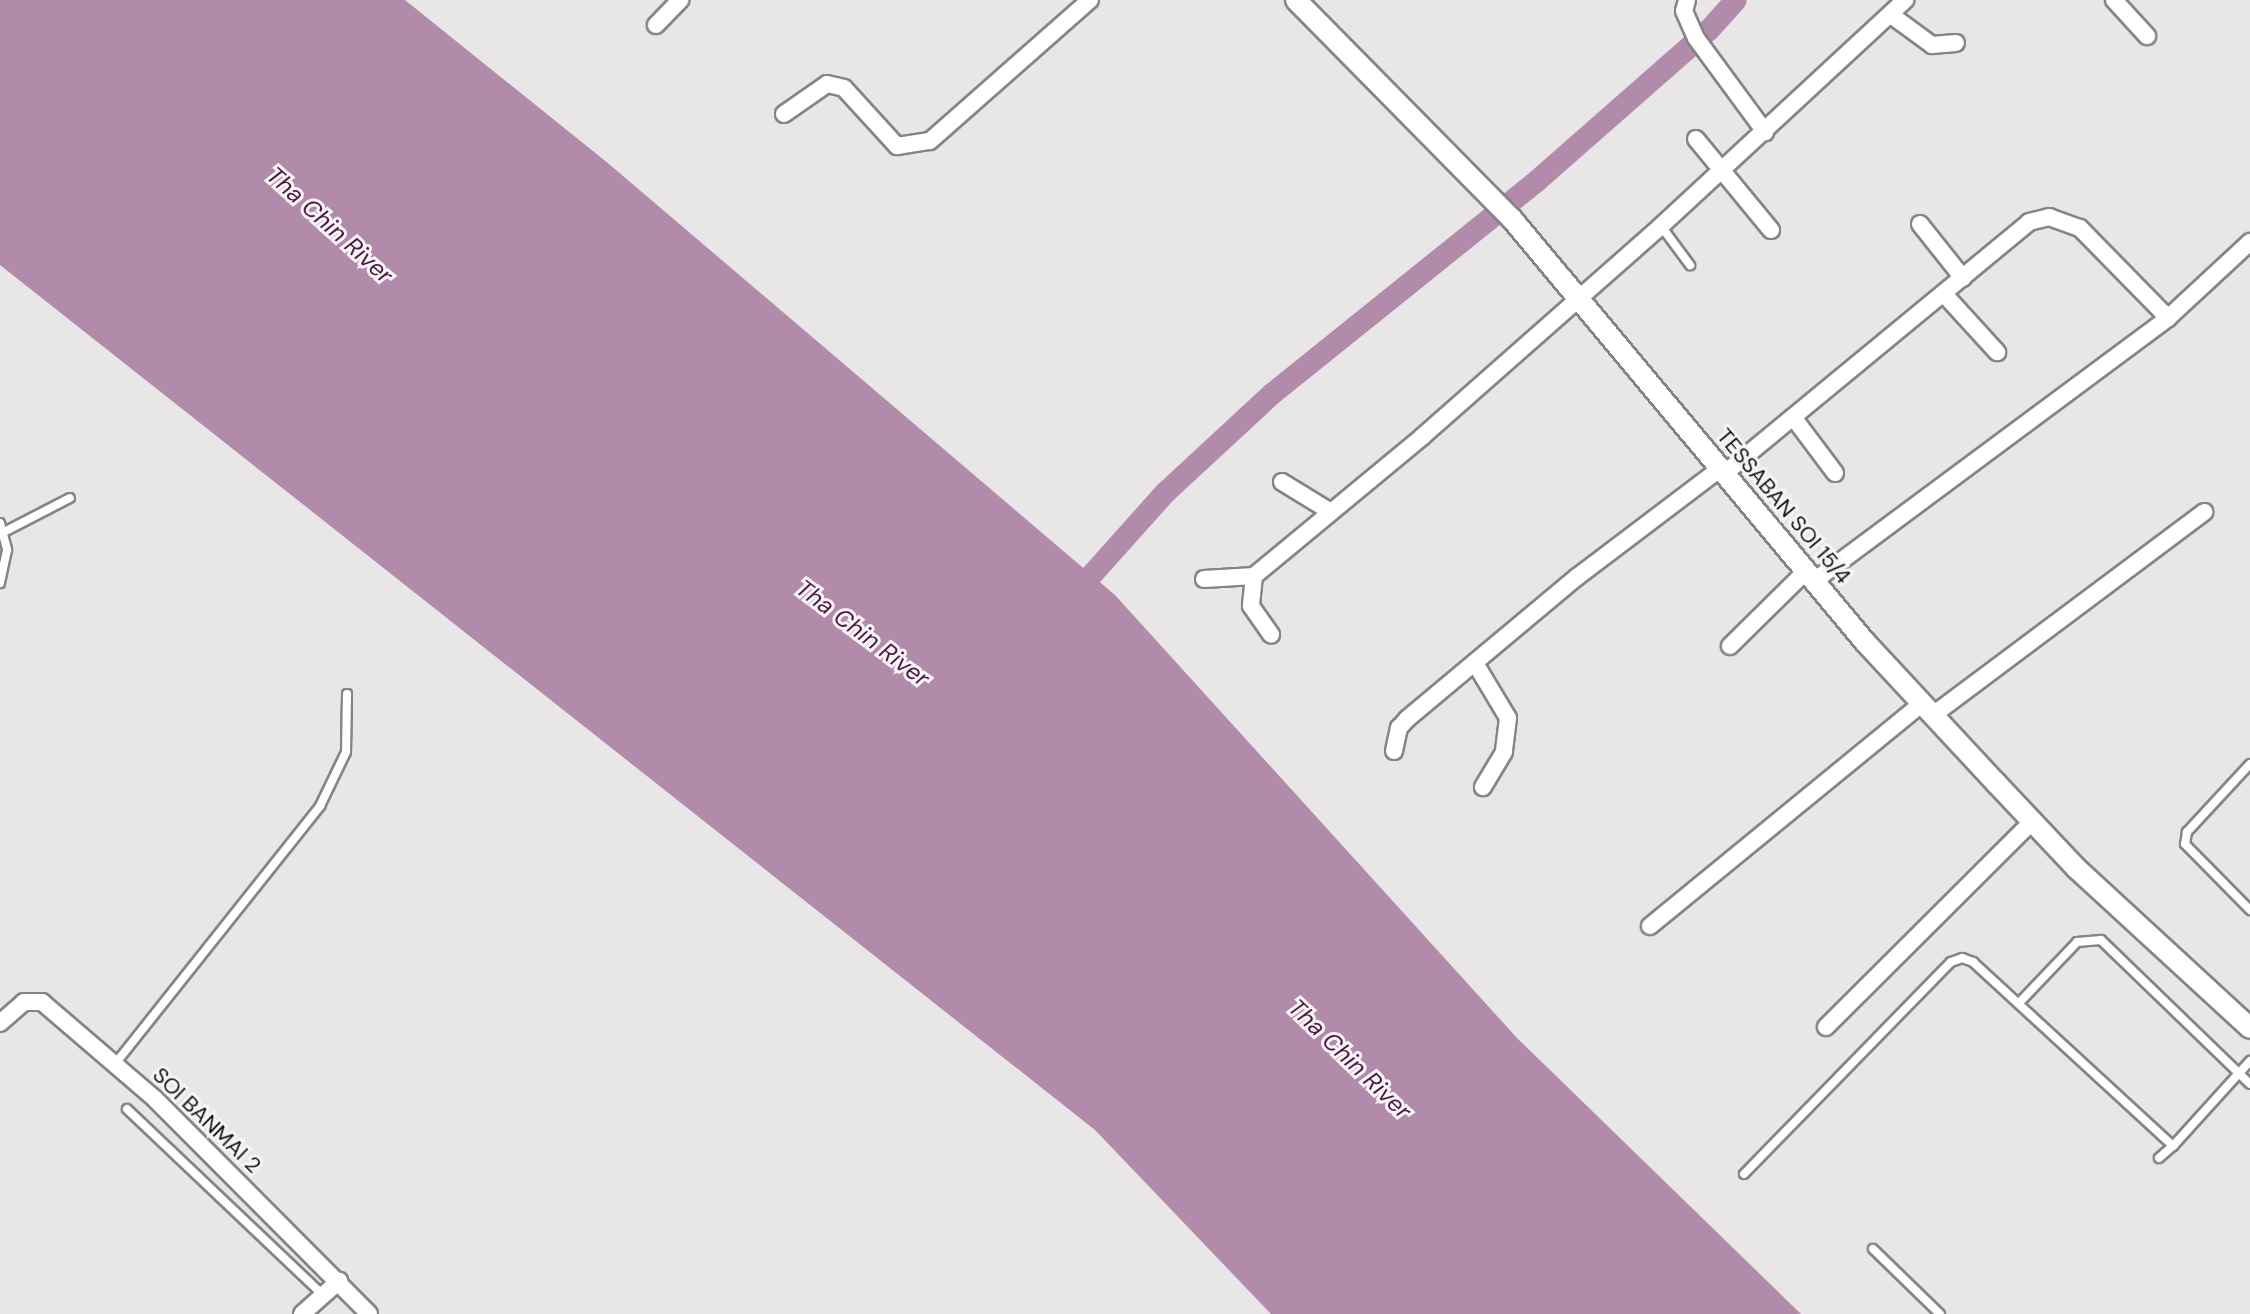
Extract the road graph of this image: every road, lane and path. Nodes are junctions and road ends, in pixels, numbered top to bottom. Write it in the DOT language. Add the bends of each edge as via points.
graph roads {
  1 [pos="680,0"];
  2 [pos="1090,0"];
  3 [pos="1296,0"];
  4 [pos="1687,0"];
  5 [pos="1905,0"];
  6 [pos="2114,0"];
  7 [pos="1891,15"];
  8 [pos="656,25"];
  9 [pos="2147,36"];
  10 [pos="1956,43"];
  11 [pos="784,114"];
  12 [pos="1765,132"];
  13 [pos="1696,139"];
  14 [pos="1721,172"];
  15 [pos="1920,224"];
  16 [pos="1661,226"];
  17 [pos="1771,230"];
  18 [pos="2250,242"];
  19 [pos="1690,265"];
  20 [pos="1963,278"];
  21 [pos="1944,294"];
  22 [pos="1578,300"];
  23 [pos="2168,318"];
  24 [pos="1997,352"];
  25 [pos="1793,417"];
  26 [pos="1723,470"];
  27 [pos="1835,473"];
  28 [pos="1282,482"];
  29 [pos="70,498"];
  30 [pos="1331,512"];
  31 [pos="2204,512"];
  32 [pos="2,527"];
  33 [pos="1254,576"];
  34 [pos="1810,576"];
  35 [pos="1204,579"];
  36 [pos="0,583"];
  37 [pos="1271,635"];
  38 [pos="1730,646"];
  39 [pos="1475,663"];
  40 [pos="347,694"];
  41 [pos="1928,709"];
  42 [pos="1394,751"];
  43 [pos="2250,764"];
  44 [pos="1483,787"];
  45 [pos="2032,822"];
  46 [pos="2250,910"];
  47 [pos="1650,926"];
  48 [pos="2019,1003"];
  49 [pos="0,1023"];
  50 [pos="1826,1027"];
  51 [pos="2250,1028"];
  52 [pos="2250,1061"];
  53 [pos="115,1064"];
  54 [pos="2239,1073"];
  55 [pos="2250,1084"];
  56 [pos="127,1109"];
  57 [pos="2173,1146"];
  58 [pos="2159,1158"];
  59 [pos="1744,1174"];
  60 [pos="1873,1249"];
  61 [pos="339,1281"];
  62 [pos="323,1296"];
  63 [pos="302,1314"];
  64 [pos="369,1314"];
  65 [pos="1940,1314"];
  1 -- 8 [label="street"];
  2 -- 11 [label="street" via="930,141 897,146 844,88 827,84"];
  3 -- 22 [label="street, TESSABAN SOI 15/4" via="1512,219"];
  4 -- 12 [label="street" via="1692,32"];
  5 -- 7 [label="street"];
  6 -- 9 [label="street"];
  7 -- 10 [label="street" via="1932,45"];
  7 -- 12 [label="street"];
  12 -- 14 [label="street"];
  13 -- 14 [label="street"];
  14 -- 16 [label="street"];
  14 -- 17 [label="street"];
  15 -- 20 [label="street"];
  16 -- 19 [label="lane"];
  16 -- 22 [label="street"];
  18 -- 23 [label="street"];
  20 -- 21 [label="street"];
  20 -- 23 [label="street" via="2029,222 2059,219 2097,242"];
  21 -- 24 [label="street"];
  21 -- 25 [label="street"];
  22 -- 26 [label="street, TESSABAN SOI 15/4"];
  22 -- 30 [label="street"];
  23 -- 34 [label="street"];
  25 -- 26 [label="street"];
  25 -- 27 [label="street"];
  26 -- 34 [label="street, TESSABAN SOI 15/4"];
  26 -- 39 [label="street"];
  28 -- 30 [label="street"];
  29 -- 32 [label="lane"];
  30 -- 33 [label="street"];
  31 -- 41 [label="street"];
  32 -- 36 [label="lane" via="7,550"];
  33 -- 35 [label="street"];
  33 -- 37 [label="street" via="1251,606"];
  34 -- 38 [label="street"];
  34 -- 41 [label="street, TESSABAN SOI 15/4"];
  39 -- 42 [label="street" via="1407,719"];
  39 -- 44 [label="street" via="1508,718 1504,752"];
  40 -- 53 [label="lane" via="346,752 320,806"];
  41 -- 45 [label="street, TESSABAN SOI 15/4"];
  41 -- 47 [label="street"];
  43 -- 46 [label="lane" via="2187,832 2185,844"];
  45 -- 50 [label="street"];
  45 -- 51 [label="street, TESSABAN SOI 15/4"];
  48 -- 54 [label="lane" via="2077,942 2101,940"];
  48 -- 57 [label="lane"];
  48 -- 59 [label="lane" via="1973,962 1951,962"];
  49 -- 53 [label="street, SOI BANMAI 2" via="24,1002 42,1002"];
  52 -- 54 [label="lane"];
  53 -- 61 [label="street, SOI BANMAI 2"];
  54 -- 55 [label="lane"];
  54 -- 57 [label="lane"];
  56 -- 62 [label="lane"];
  57 -- 58 [label="lane"];
  60 -- 65 [label="lane"];
  61 -- 62 [label="street"];
  61 -- 64 [label="street, SOI BANMAI 2"];
  62 -- 63 [label="street"];
}
